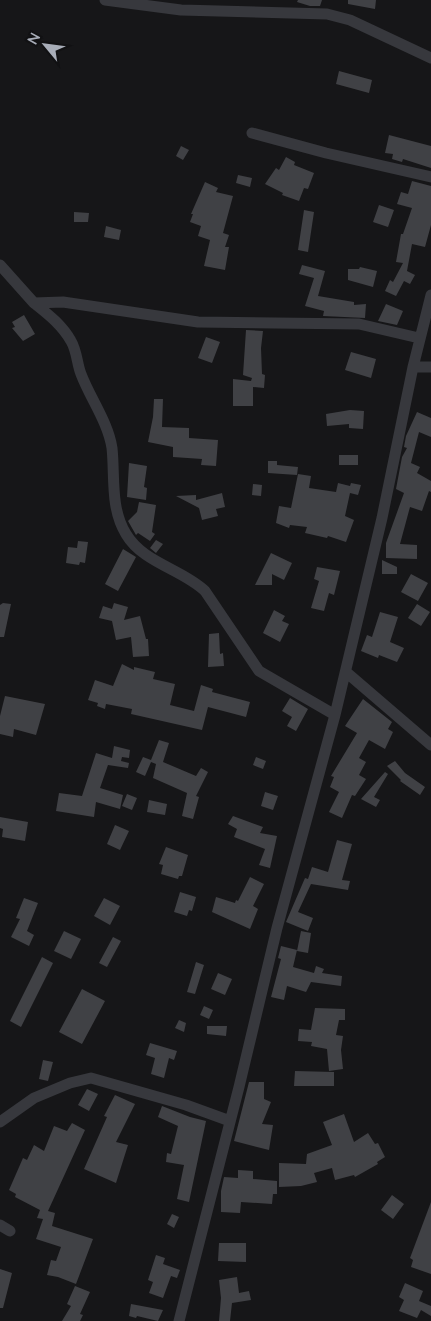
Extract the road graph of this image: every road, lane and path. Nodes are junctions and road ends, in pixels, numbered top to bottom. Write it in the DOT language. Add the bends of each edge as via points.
graph roads {
  1 [pos="105,0"];
  2 [pos="431,58"];
  3 [pos="252,133"];
  4 [pos="431,177"];
  5 [pos="0,265"];
  6 [pos="431,295"];
  7 [pos="34,303"];
  8 [pos="420,338"];
  9 [pos="413,367"];
  10 [pos="431,367"];
  11 [pos="346,672"];
  12 [pos="335,715"];
  13 [pos="431,745"];
  14 [pos="230,1121"];
  15 [pos="0,1122"];
  16 [pos="179,1321"];
  1 -- 2 [label="street" via="181,10 328,14 350,20"];
  3 -- 4 [label="street"];
  5 -- 7 [label="street"];
  6 -- 8 [label="street"];
  7 -- 8 [label="street" via="63,302 198,322 359,324"];
  7 -- 12 [label="street" via="58,322 72,343 80,372 108,433 120,522 131,541 144,553 196,582 205,591 259,671"];
  8 -- 9 [label="street"];
  9 -- 10 [label="street"];
  9 -- 11 [label="street"];
  11 -- 12 [label="street"];
  11 -- 13 [label="street"];
  12 -- 14 [label="street" via="277,928"];
  14 -- 15 [label="street" via="91,1078 34,1098"];
  14 -- 16 [label="street"];
}
